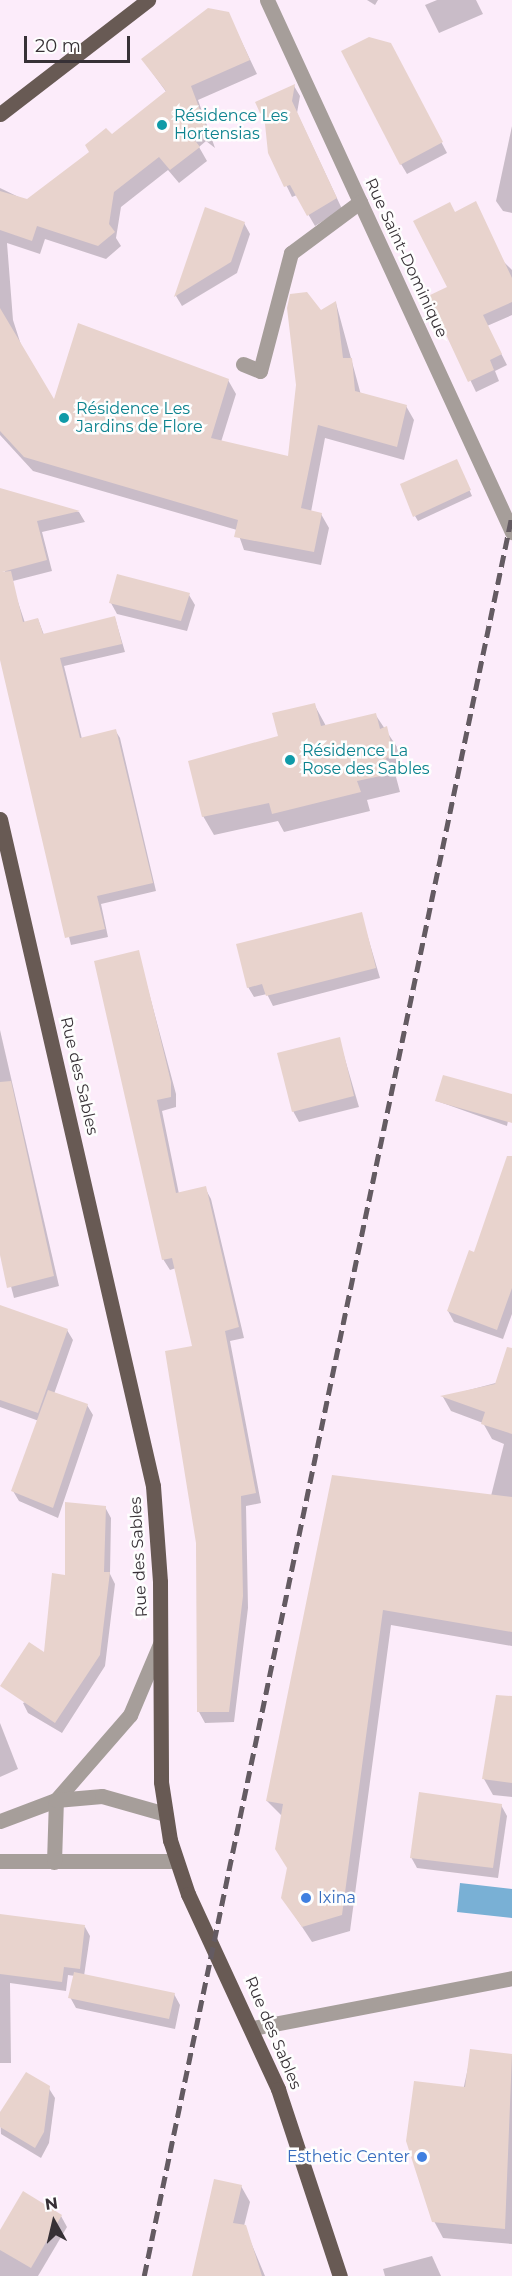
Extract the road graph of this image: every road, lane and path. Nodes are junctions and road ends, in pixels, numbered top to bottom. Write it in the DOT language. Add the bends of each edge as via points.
graph roads {
  1 [pos="148,0"];
  2 [pos="267,0"];
  3 [pos="0,114"];
  4 [pos="360,202"];
  5 [pos="243,364"];
  6 [pos="512,532"];
  7 [pos="0,819"];
  8 [pos="162,1642"];
  9 [pos="56,1800"];
  10 [pos="165,1814"];
  11 [pos="0,1821"];
  12 [pos="0,1861"];
  13 [pos="176,1861"];
  14 [pos="54,1862"];
  15 [pos="512,1978"];
  16 [pos="253,2028"];
  17 [pos="340,2276"];
  1 -- 3 [label="main road"];
  2 -- 4 [label="street, Rue Saint-Dominique"];
  4 -- 5 [label="street" via="291,253 260,371"];
  4 -- 6 [label="street, Rue Saint-Dominique"];
  7 -- 8 [label="main road, Rue des Sables" via="153,1485"];
  8 -- 9 [label="street" via="130,1715"];
  8 -- 10 [label="main road, Rue des Sables"];
  9 -- 10 [label="street" via="102,1796"];
  9 -- 11 [label="street"];
  9 -- 14 [label="street"];
  10 -- 13 [label="main road, Rue des Sables"];
  12 -- 14 [label="street"];
  13 -- 14 [label="street"];
  13 -- 16 [label="main road, Rue des Sables"];
  15 -- 16 [label="street"];
  16 -- 17 [label="main road, Rue des Sables"];
}
